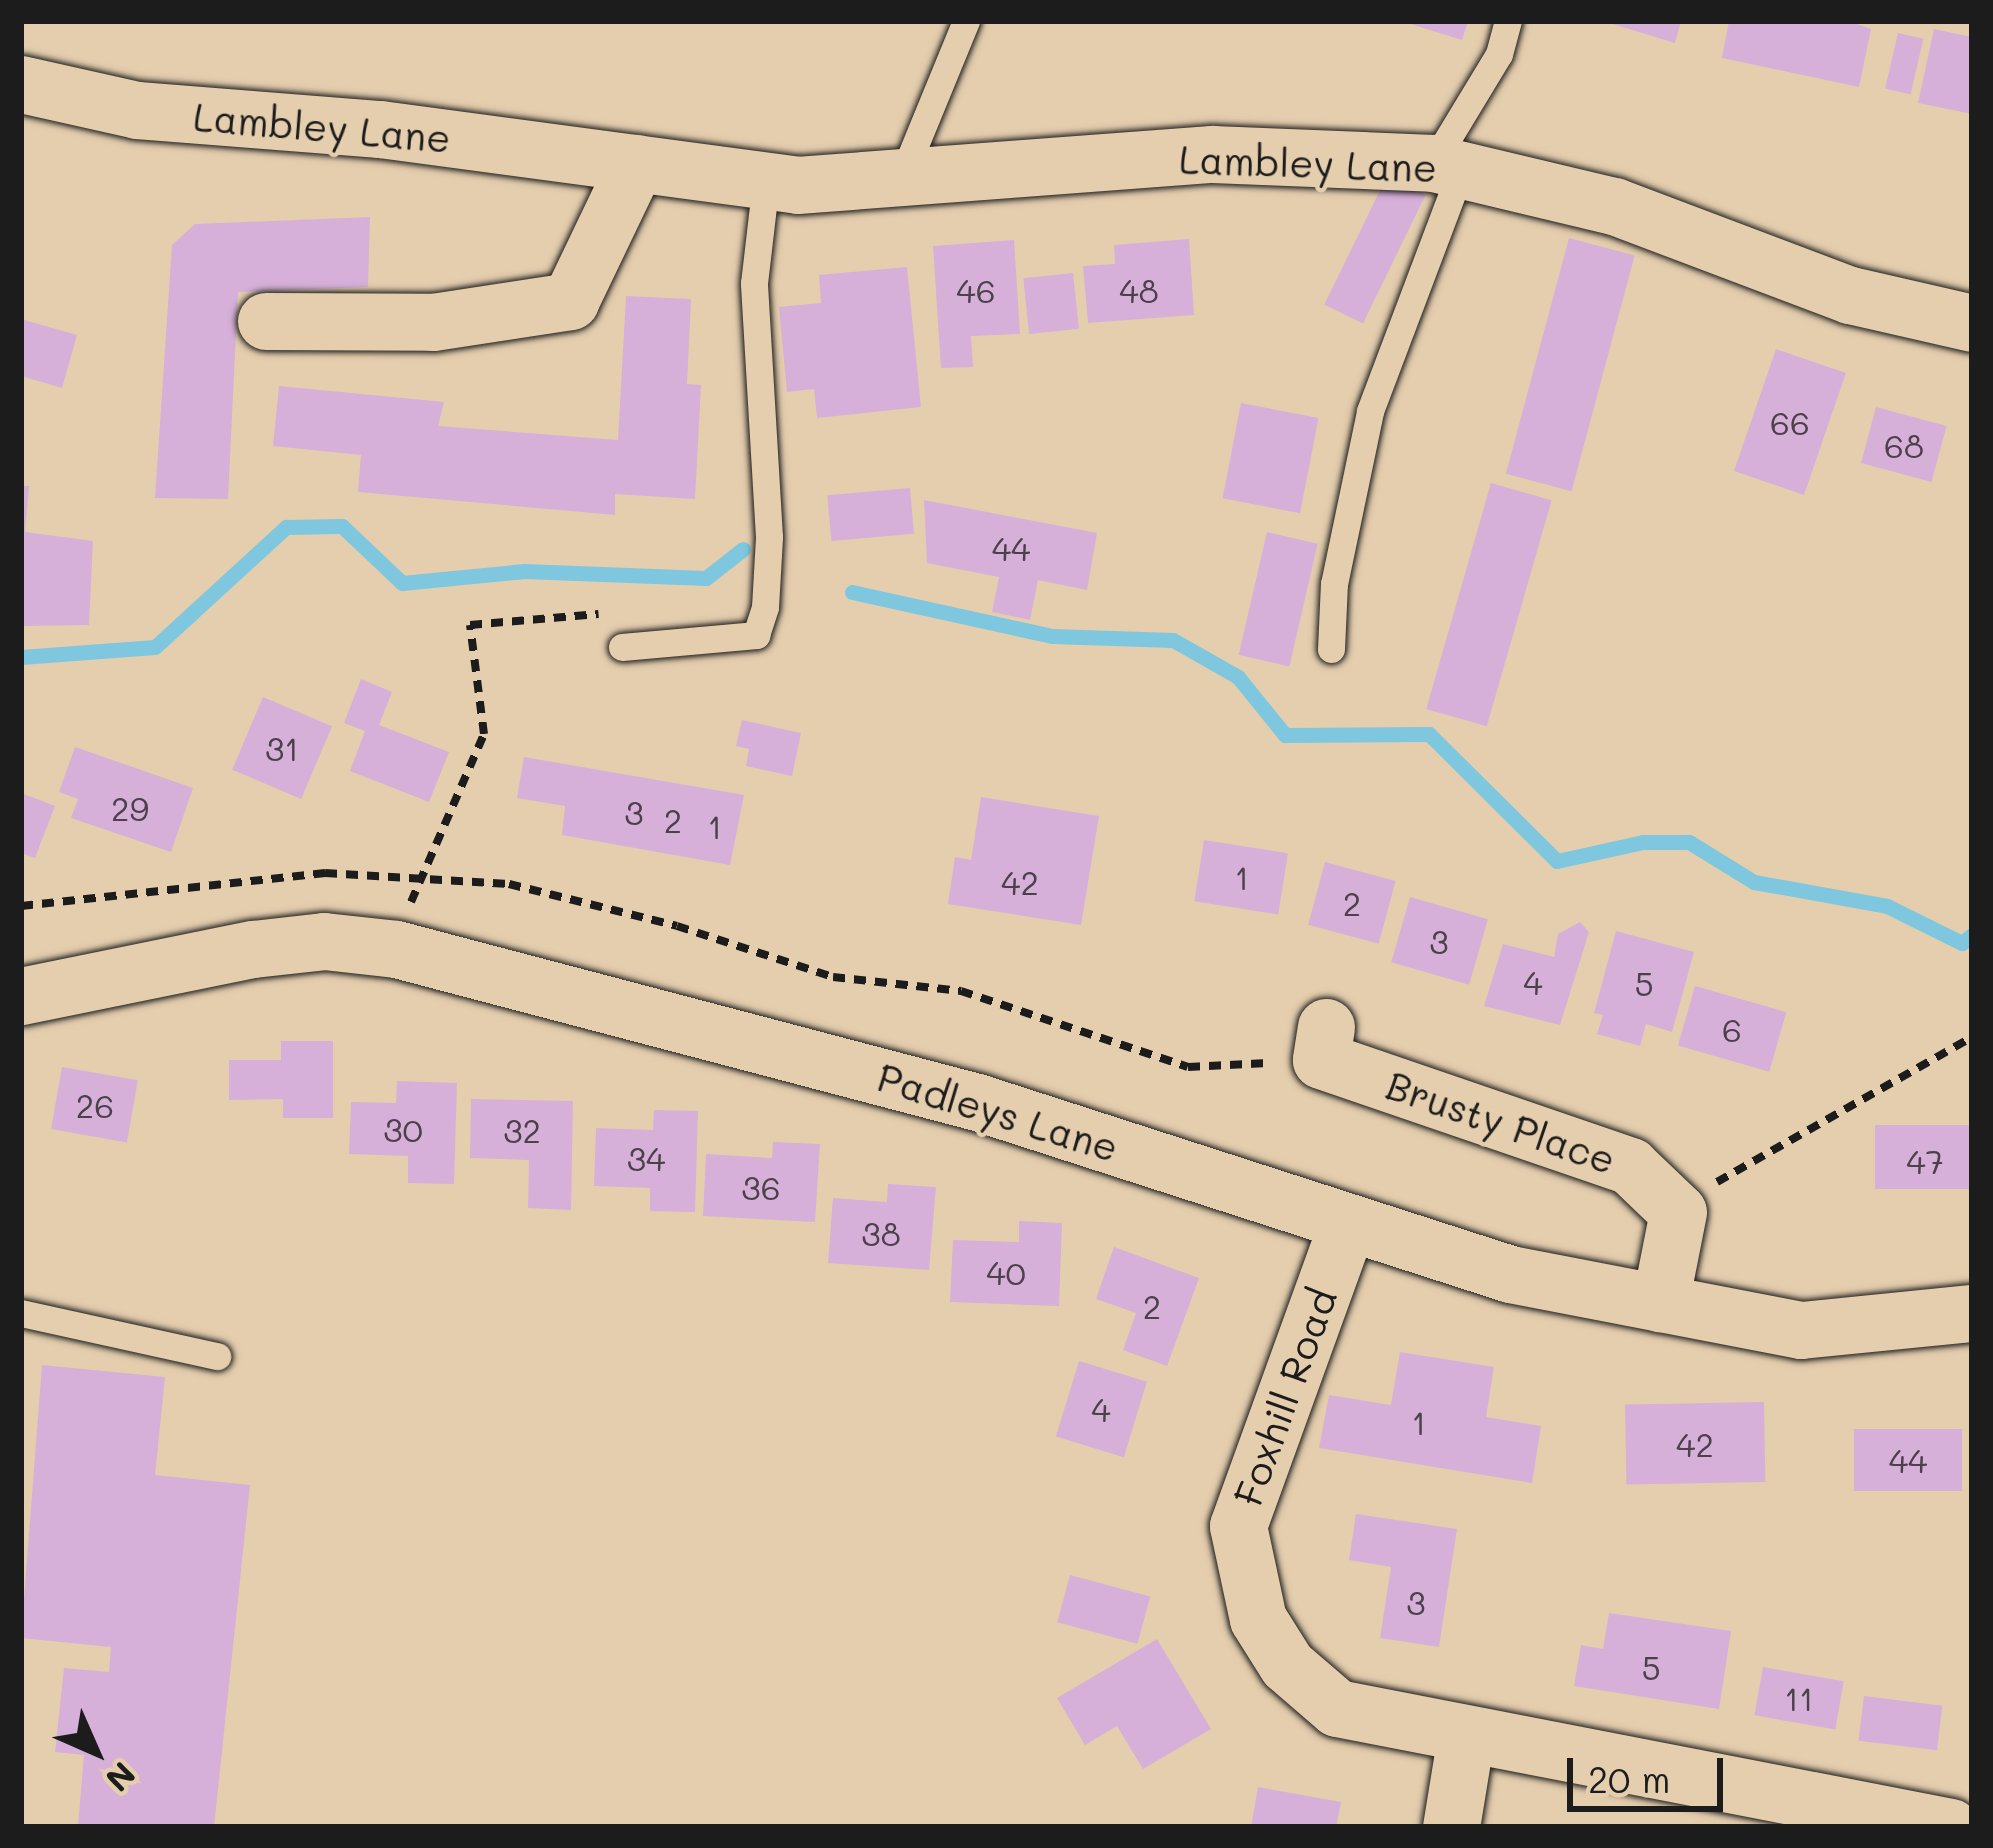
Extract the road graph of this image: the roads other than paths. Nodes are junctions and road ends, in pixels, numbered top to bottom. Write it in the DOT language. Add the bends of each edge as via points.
graph roads {
  1 [pos="966,21"];
  2 [pos="1508,21"];
  3 [pos="21,84"];
  4 [pos="636,163"];
  5 [pos="1447,167"];
  6 [pos="902,177"];
  7 [pos="766,181"];
  8 [pos="266,321"];
  9 [pos="1972,323"];
  10 [pos="622,647"];
  11 [pos="1330,650"];
  12 [pos="21,996"];
  13 [pos="1323,1044"];
  14 [pos="1348,1222"];
  15 [pos="1660,1303"];
  16 [pos="21,1313"];
  17 [pos="1972,1313"];
  18 [pos="217,1356"];
  19 [pos="1466,1735"];
  20 [pos="1450,1827"];
  21 [pos="1951,1827"];
  1 -- 6 [label="lane"];
  2 -- 5 [label="lane"];
  3 -- 4 [label="street, Lambley Lane" via="136,110 380,129"];
  4 -- 7 [label="street, Lambley Lane"];
  4 -- 8 [label="street" via="570,301 433,322"];
  5 -- 6 [label="street, Lambley Lane" via="1212,154"];
  5 -- 9 [label="street, Lambley Lane" via="1614,206 1850,295"];
  5 -- 11 [label="lane" via="1370,411 1334,584"];
  6 -- 7 [label="street, Lambley Lane"];
  7 -- 10 [label="lane" via="754,283 766,607 756,635"];
  12 -- 14 [label="street, Padleys Lane" via="324,940 396,949 977,1102"];
  13 -- 15 [label="street, Brusty Place" via="1630,1166 1678,1212"];
  14 -- 15 [label="street, Padleys Lane" via="1510,1274"];
  14 -- 19 [label="street, Foxhill Road" via="1238,1526 1258,1618 1287,1665 1337,1708"];
  15 -- 17 [label="street, Padleys Lane" via="1801,1330"];
  16 -- 18 [label="lane"];
  19 -- 20 [label="street"];
  19 -- 21 [label="street, Foxhill Road"];
}
